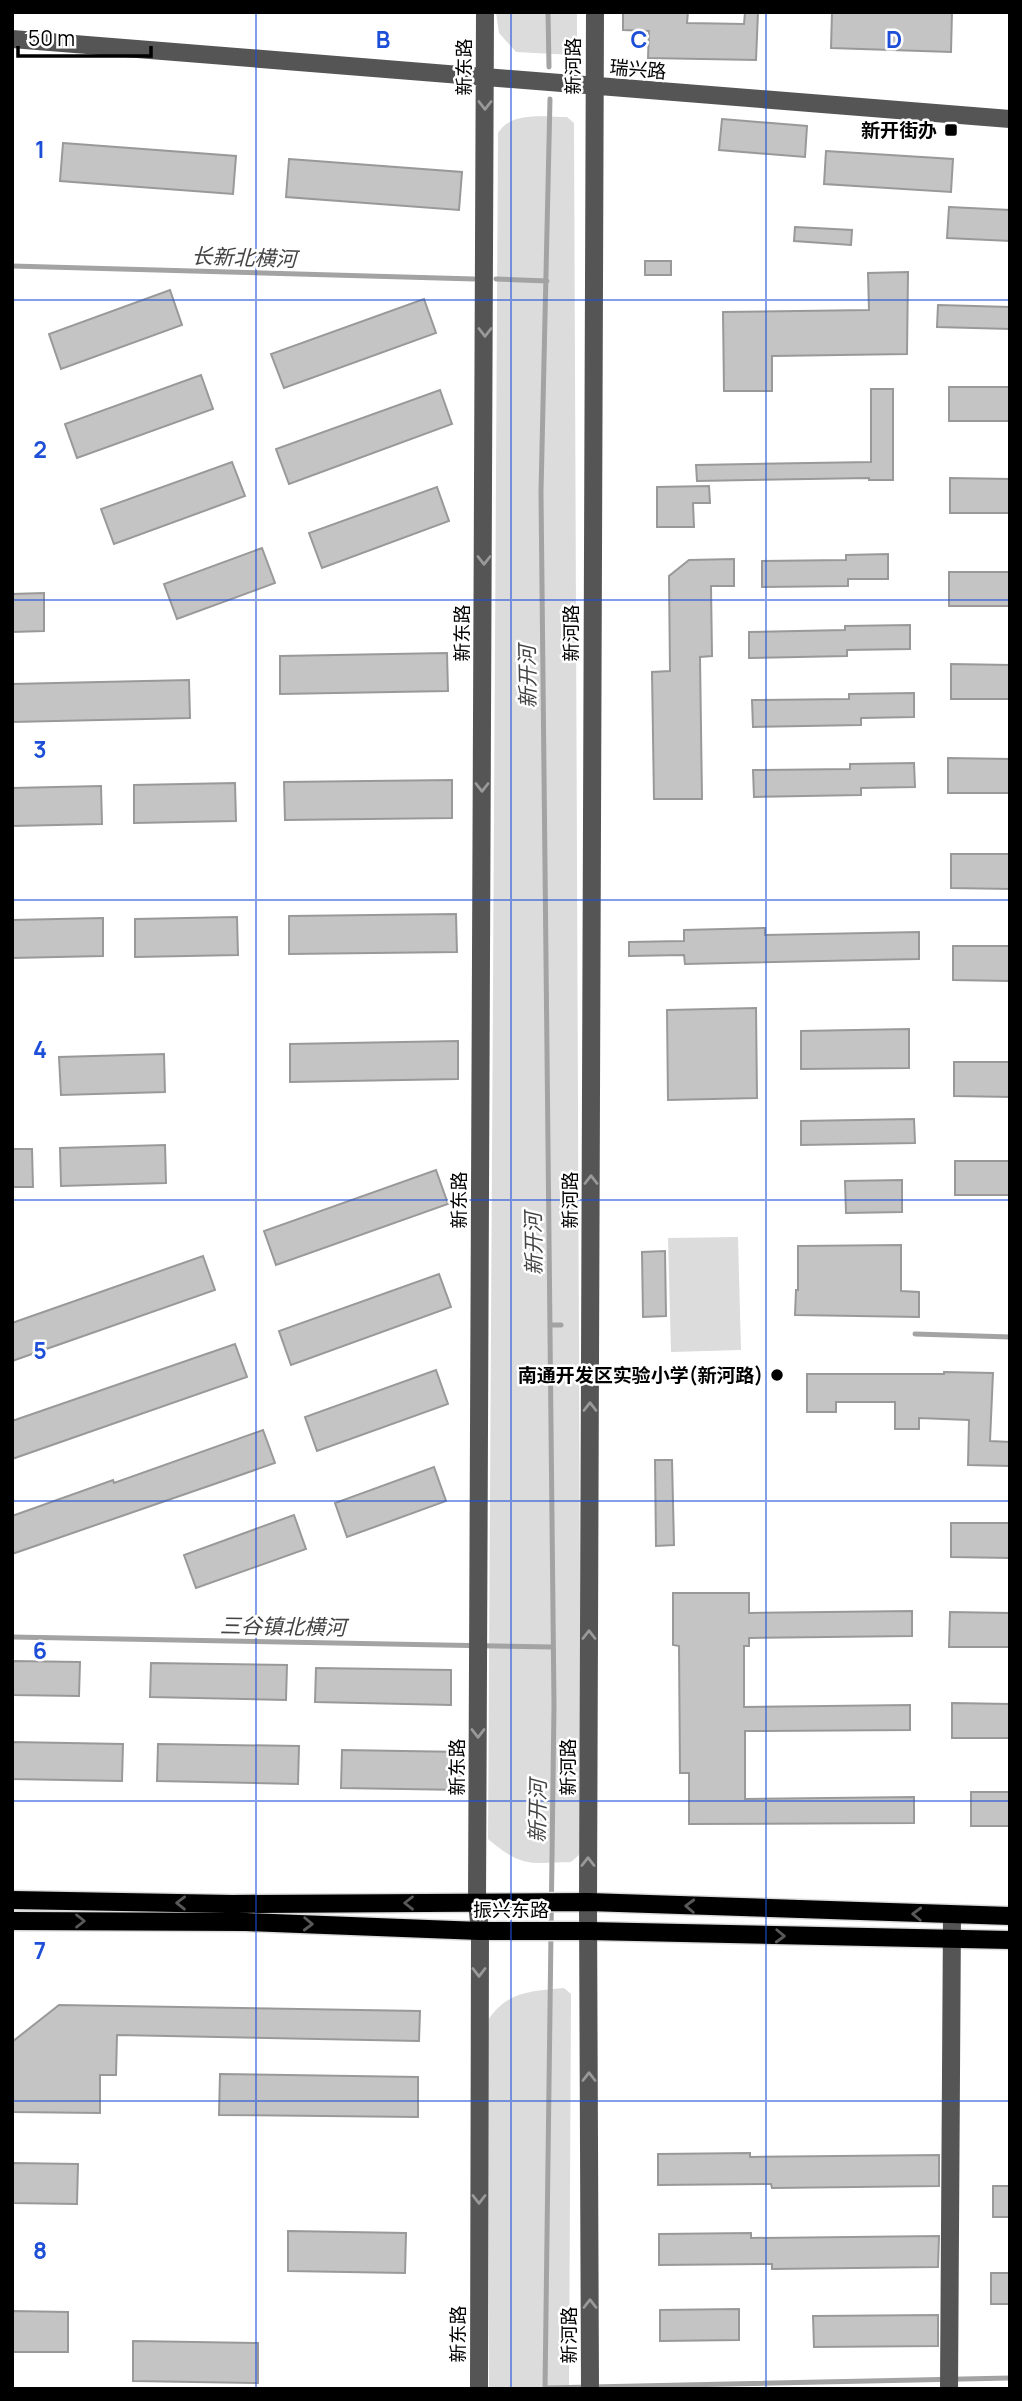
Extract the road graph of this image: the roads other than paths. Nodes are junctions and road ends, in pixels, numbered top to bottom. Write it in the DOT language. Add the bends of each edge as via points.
graph roads {
  1 [pos="485,12"];
  2 [pos="595,12"];
  3 [pos="12,39"];
  4 [pos="485,78"];
  5 [pos="594,86"];
  6 [pos="1010,119"];
  7 [pos="12,1900"];
  8 [pos="588,1902"];
  9 [pos="477,1903"];
  10 [pos="952,1915"];
  11 [pos="1010,1916"];
  12 [pos="12,1921"];
  13 [pos="480,1931"];
  14 [pos="589,1931"];
  15 [pos="951,1940"];
  16 [pos="1010,1940"];
  17 [pos="590,2381"];
  18 [pos="479,2389"];
  19 [pos="949,2389"];
  1 -- 4 [label="street, 新东路"];
  2 -- 5 [label="street, 新河路"];
  3 -- 4 [label="street, 瑞兴路"];
  4 -- 5 [label="street, 瑞兴路"];
  4 -- 9 [label="street, 新东路, one-way"];
  5 -- 6 [label="street, 瑞兴路"];
  8 -- 5 [label="street, 新河路, one-way"];
  9 -- 7 [label="main road, 振兴东路, one-way"];
  8 -- 9 [label="main road, 振兴东路"];
  10 -- 8 [label="main road, 振兴东路, one-way"];
  8 -- 14 [label="street, 新河路"];
  9 -- 13 [label="street, 新东路"];
  10 -- 11 [label="main road, 振兴东路"];
  10 -- 15 [label="street"];
  12 -- 13 [label="main road, 振兴东路, one-way" via="246,1922"];
  13 -- 14 [label="main road, 振兴东路"];
  13 -- 18 [label="street, 新东路, one-way"];
  14 -- 15 [label="main road, 振兴东路, one-way"];
  17 -- 14 [label="street, 新河路, one-way"];
  15 -- 16 [label="main road, 振兴东路"];
  15 -- 19 [label="street"];
}
